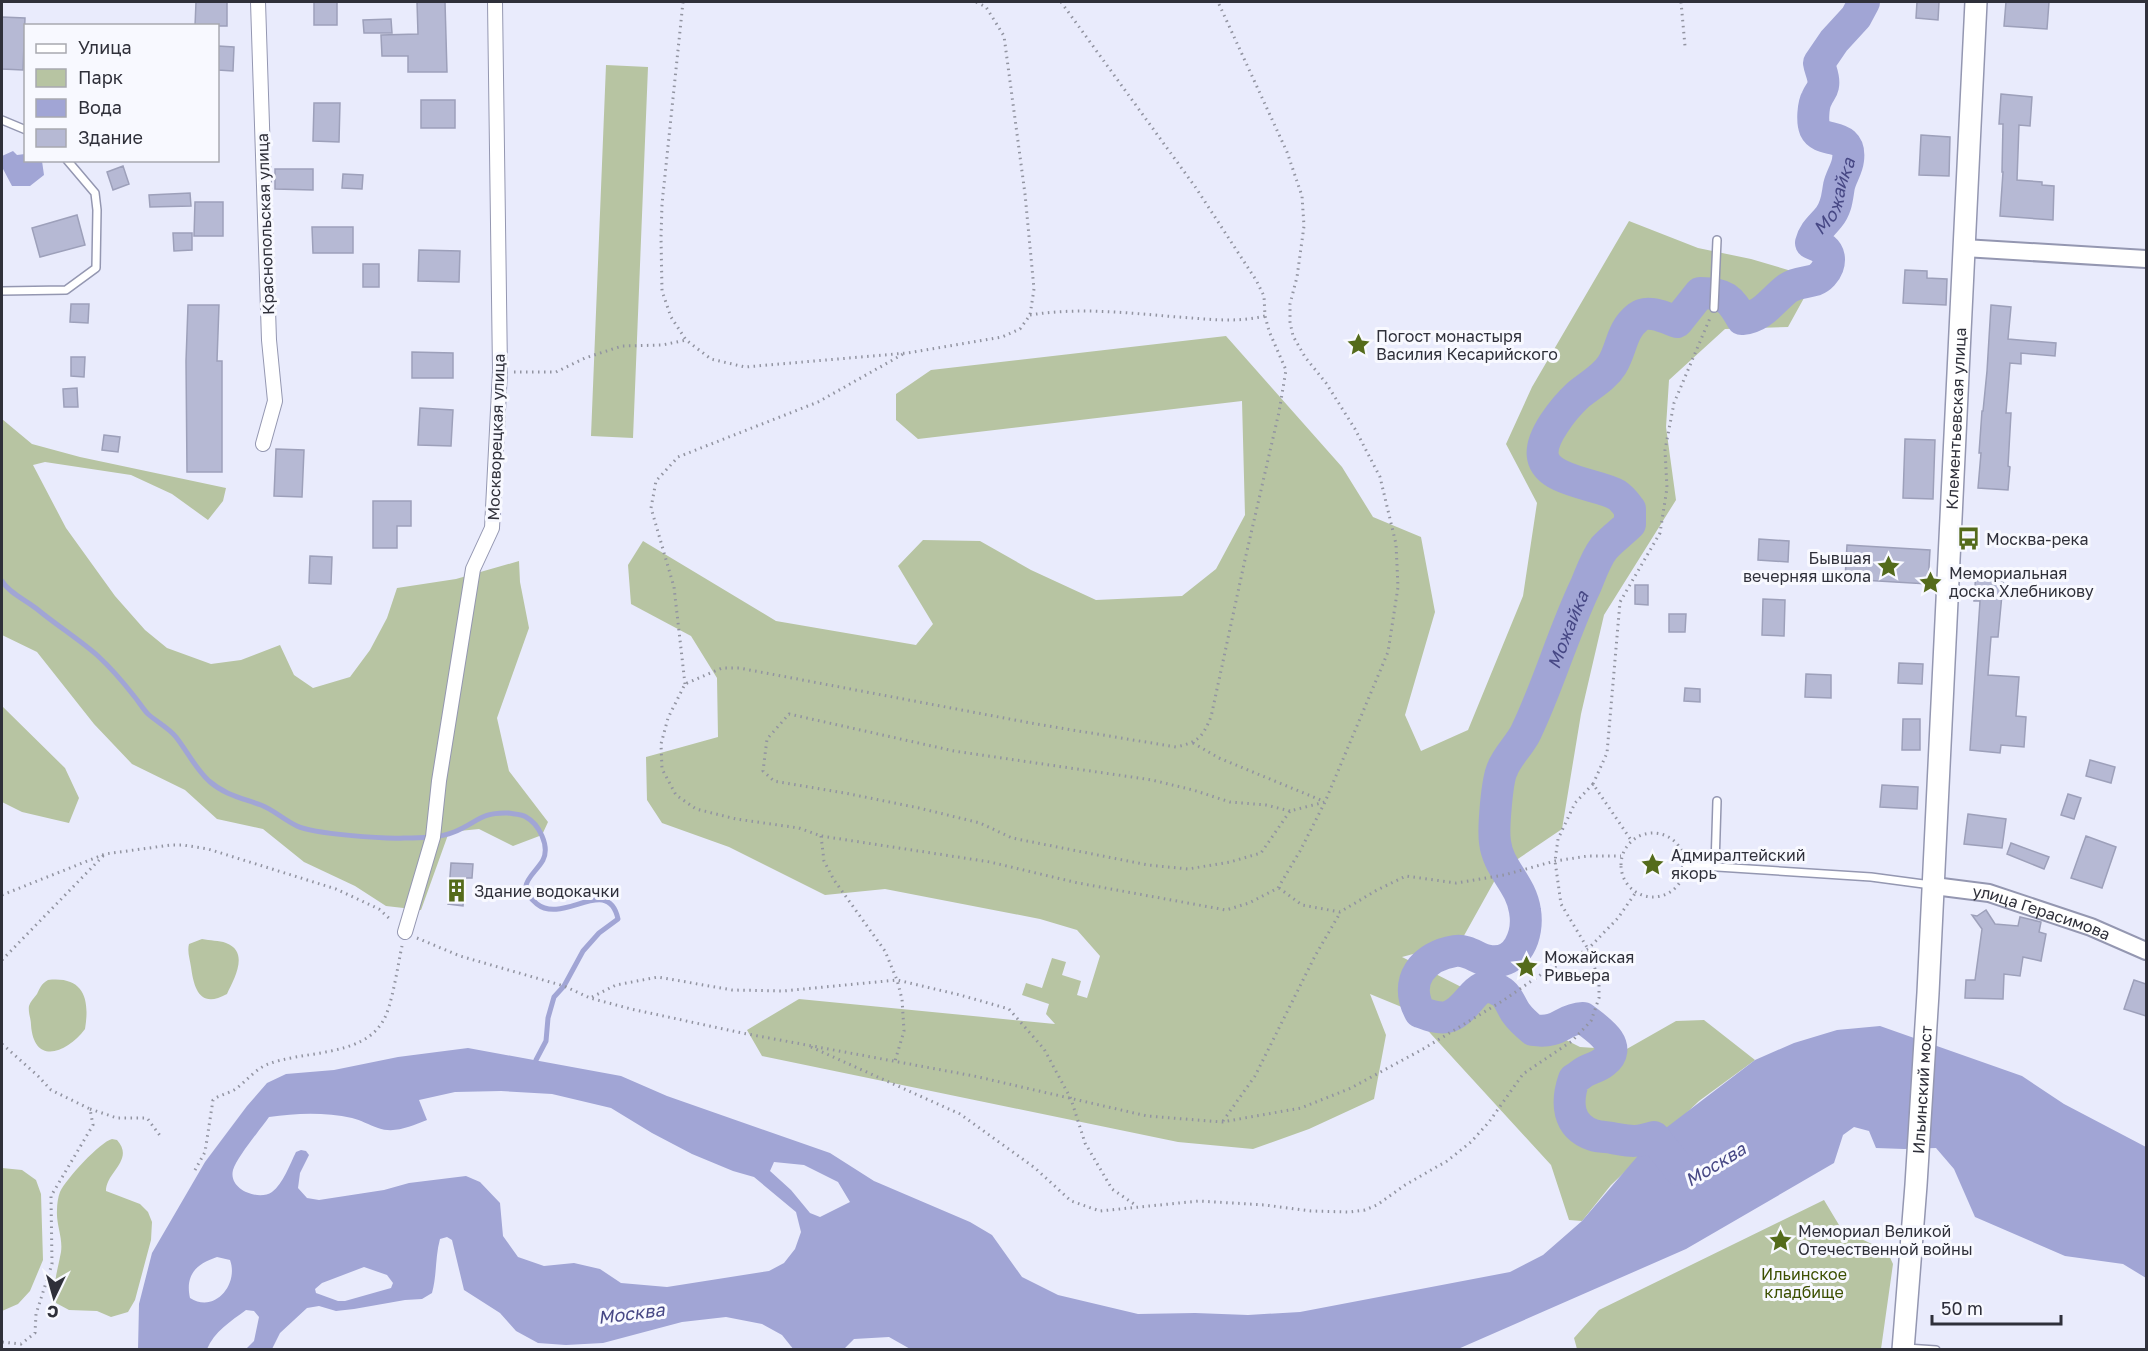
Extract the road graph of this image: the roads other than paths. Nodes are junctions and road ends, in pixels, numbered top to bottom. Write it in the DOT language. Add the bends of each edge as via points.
graph roads {
  1 [pos="258,2"];
  2 [pos="495,2"];
  3 [pos="1976,2"];
  4 [pos="2,120"];
  5 [pos="24,129"];
  6 [pos="69,162"];
  7 [pos="1717,240"];
  8 [pos="1964,248"];
  9 [pos="2146,259"];
  10 [pos="2,291"];
  11 [pos="1714,308"];
  12 [pos="263,444"];
  13 [pos="1717,801"];
  14 [pos="1686,865"];
  15 [pos="1715,866"];
  16 [pos="1934,885"];
  17 [pos="405,932"];
  18 [pos="1930,944"];
  19 [pos="2146,951"];
  20 [pos="1903,1349"];
  21 [pos="1936,1350"];
  1 -- 12 [label="street, Краснопольская улица" via="269,340 275,401"];
  2 -- 17 [label="street, Москворецкая улица" via="500,371 492,528 473,568 433,837"];
  3 -- 8 [label="main road, Клементьевская улица"];
  4 -- 5 [label="lane"];
  6 -- 10 [label="lane" via="95,193 96,268 66,290"];
  7 -- 11 [label="lane"];
  8 -- 9 [label="street"];
  8 -- 16 [label="main road, Клементьевская улица"];
  13 -- 15 [label="lane"];
  14 -- 15 [label="lane"];
  15 -- 16 [label="lane"];
  16 -- 18 [label="main road, Клементьевская улица"];
  16 -- 19 [label="street, улица Герасимова" via="1989,893 2091,927"];
  18 -- 20 [label="main road, Ильинский мост" via="1917,1185"];
  20 -- 21 [label="lane"];
}
